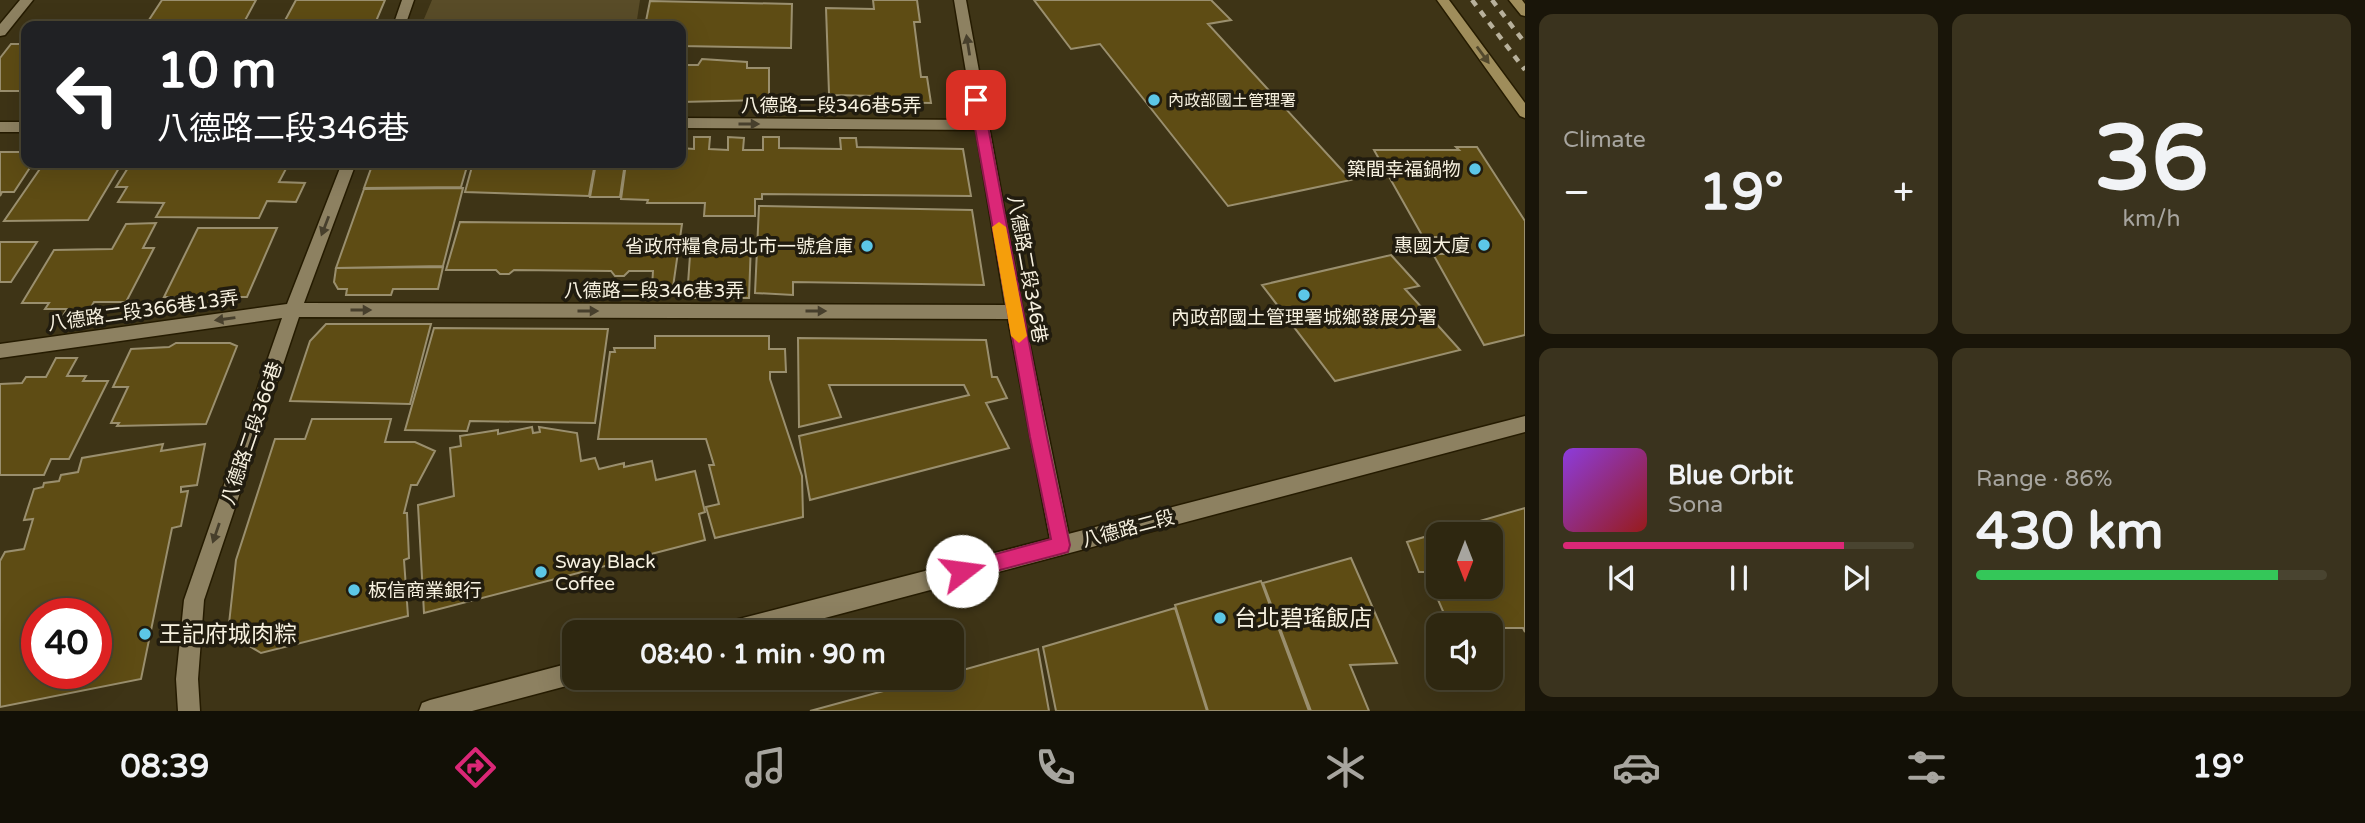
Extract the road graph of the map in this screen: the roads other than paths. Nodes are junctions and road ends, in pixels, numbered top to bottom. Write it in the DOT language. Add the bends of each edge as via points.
graph roads {
  1 [pos="27,0"];
  2 [pos="408,0"];
  3 [pos="960,0"];
  4 [pos="1443,0"];
  5 [pos="1515,0"];
  6 [pos="1525,12"];
  7 [pos="401,21"];
  8 [pos="0,32"];
  9 [pos="1525,113"];
  10 [pos="686,123"];
  11 [pos="981,125"];
  12 [pos="0,127"];
  13 [pos="21,127"];
  14 [pos="347,168"];
  15 [pos="293,310"];
  16 [pos="1014,312"];
  17 [pos="0,351"];
  18 [pos="1525,424"];
  19 [pos="1061,545"];
  20 [pos="777,620"];
  21 [pos="562,676"];
  22 [pos="189,711"];
  23 [pos="429,711"];
  1 -- 8 [label="street"];
  2 -- 7 [label="street"];
  11 -- 3 [label="street, 八德路二段346巷, one-way"];
  4 -- 9 [label="main road, one-way"];
  5 -- 6 [label="main road"];
  10 -- 11 [label="street, 八德路二段346巷5弄, one-way"];
  11 -- 16 [label="street, 八德路二段346巷"];
  12 -- 13 [label="street"];
  14 -- 15 [label="street, 八德路二段366巷, one-way"];
  15 -- 16 [label="street, 八德路二段346巷3弄, one-way"];
  15 -- 17 [label="street, 八德路二段366巷13弄, one-way"];
  15 -- 22 [label="street, 八德路二段366巷, one-way" via="194,600"];
  16 -- 19 [label="street, 八德路二段346巷"];
  18 -- 19 [label="street, 八德路二段"];
  19 -- 20 [label="street, 八德路二段"];
  21 -- 23 [label="street"];
}
